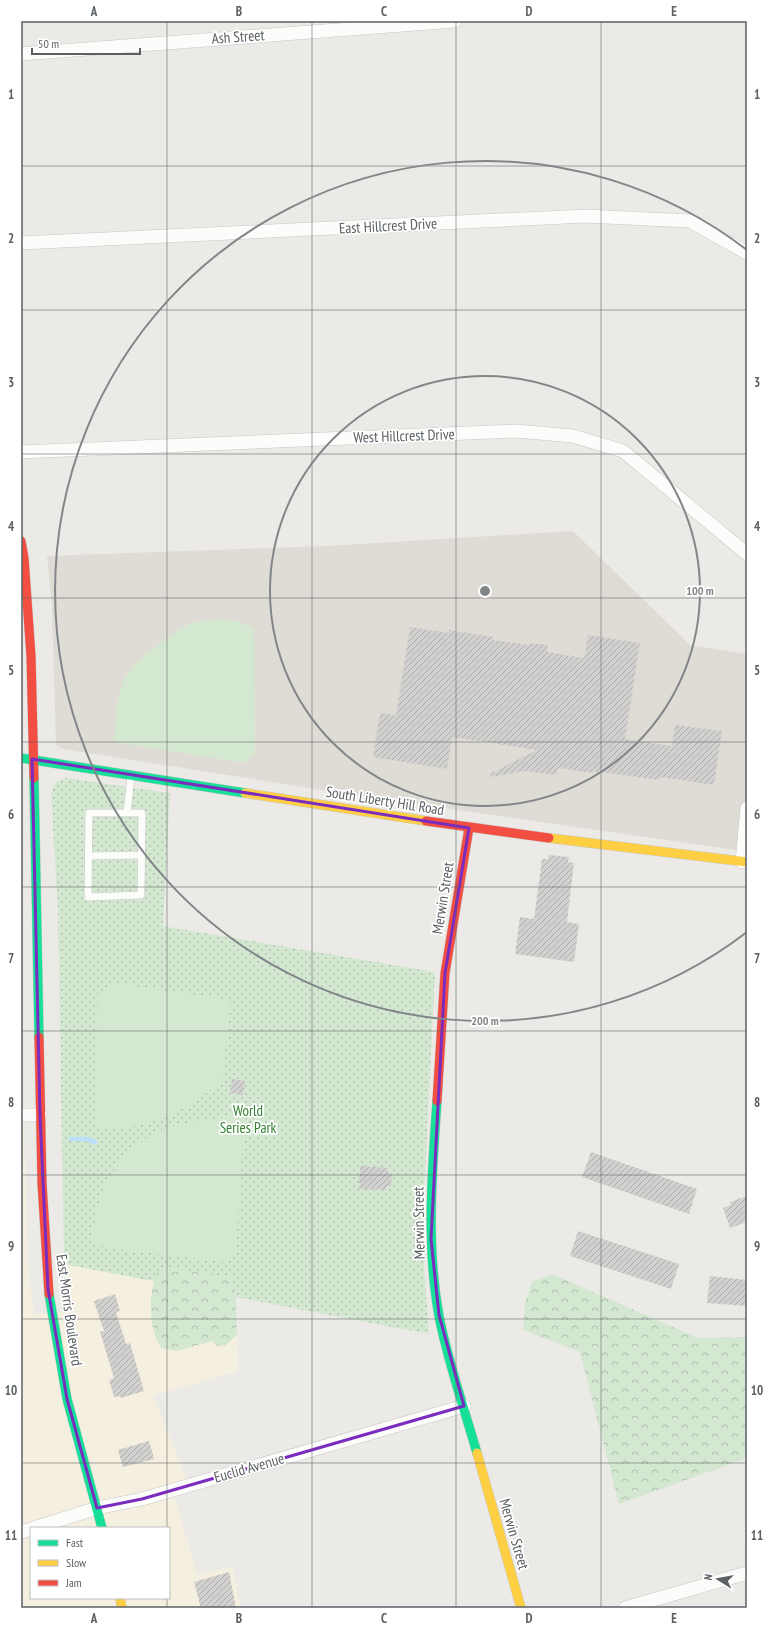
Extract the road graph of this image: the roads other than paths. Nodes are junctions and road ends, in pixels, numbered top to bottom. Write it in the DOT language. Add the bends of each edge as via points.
graph roads {
  1 [pos="455,21"];
  2 [pos="21,54"];
  3 [pos="21,244"];
  4 [pos="747,253"];
  5 [pos="21,452"];
  6 [pos="21,540"];
  7 [pos="747,554"];
  8 [pos="21,758"];
  9 [pos="32,760"];
  10 [pos="131,776"];
  11 [pos="747,808"];
  12 [pos="127,813"];
  13 [pos="469,828"];
  14 [pos="142,855"];
  15 [pos="89,856"];
  16 [pos="744,862"];
  17 [pos="21,1115"];
  18 [pos="40,1115"];
  19 [pos="464,1406"];
  20 [pos="97,1508"];
  21 [pos="37,1527"];
  22 [pos="102,1527"];
  23 [pos="747,1573"];
  24 [pos="521,1608"];
  25 [pos="625,1608"];
  1 -- 2 [label="street, Ash Street"];
  3 -- 4 [label="street, East Hillcrest Drive" via="586,216 690,221"];
  5 -- 7 [label="street, West Hillcrest Drive" via="516,431 573,436 623,451"];
  6 -- 9 [label="street, East Morris Boulevard" via="31,656"];
  8 -- 9 [label="street, South Liberty Hill Road"];
  9 -- 10 [label="street, South Liberty Hill Road"];
  9 -- 18 [label="street, East Morris Boulevard"];
  10 -- 12 [label="lane"];
  10 -- 13 [label="street, South Liberty Hill Road"];
  11 -- 16 [label="street"];
  12 -- 14 [label="lane" via="142,813"];
  12 -- 15 [label="lane" via="89,813"];
  13 -- 16 [label="street, South Liberty Hill Road"];
  13 -- 19 [label="street, Merwin Street" via="444,973 432,1177 431,1239 439,1315"];
  14 -- 15 [label="lane"];
  14 -- 15 [label="lane" via="141,896 88,897"];
  17 -- 18 [label="street"];
  18 -- 20 [label="street, East Morris Boulevard" via="48,1289 67,1399"];
  19 -- 20 [label="street, Euclid Avenue" via="150,1497"];
  19 -- 24 [label="street, Merwin Street"];
  20 -- 21 [label="street, Euclid Avenue"];
  20 -- 22 [label="street, East Morris Boulevard"];
  23 -- 25 [label="street"];
}
